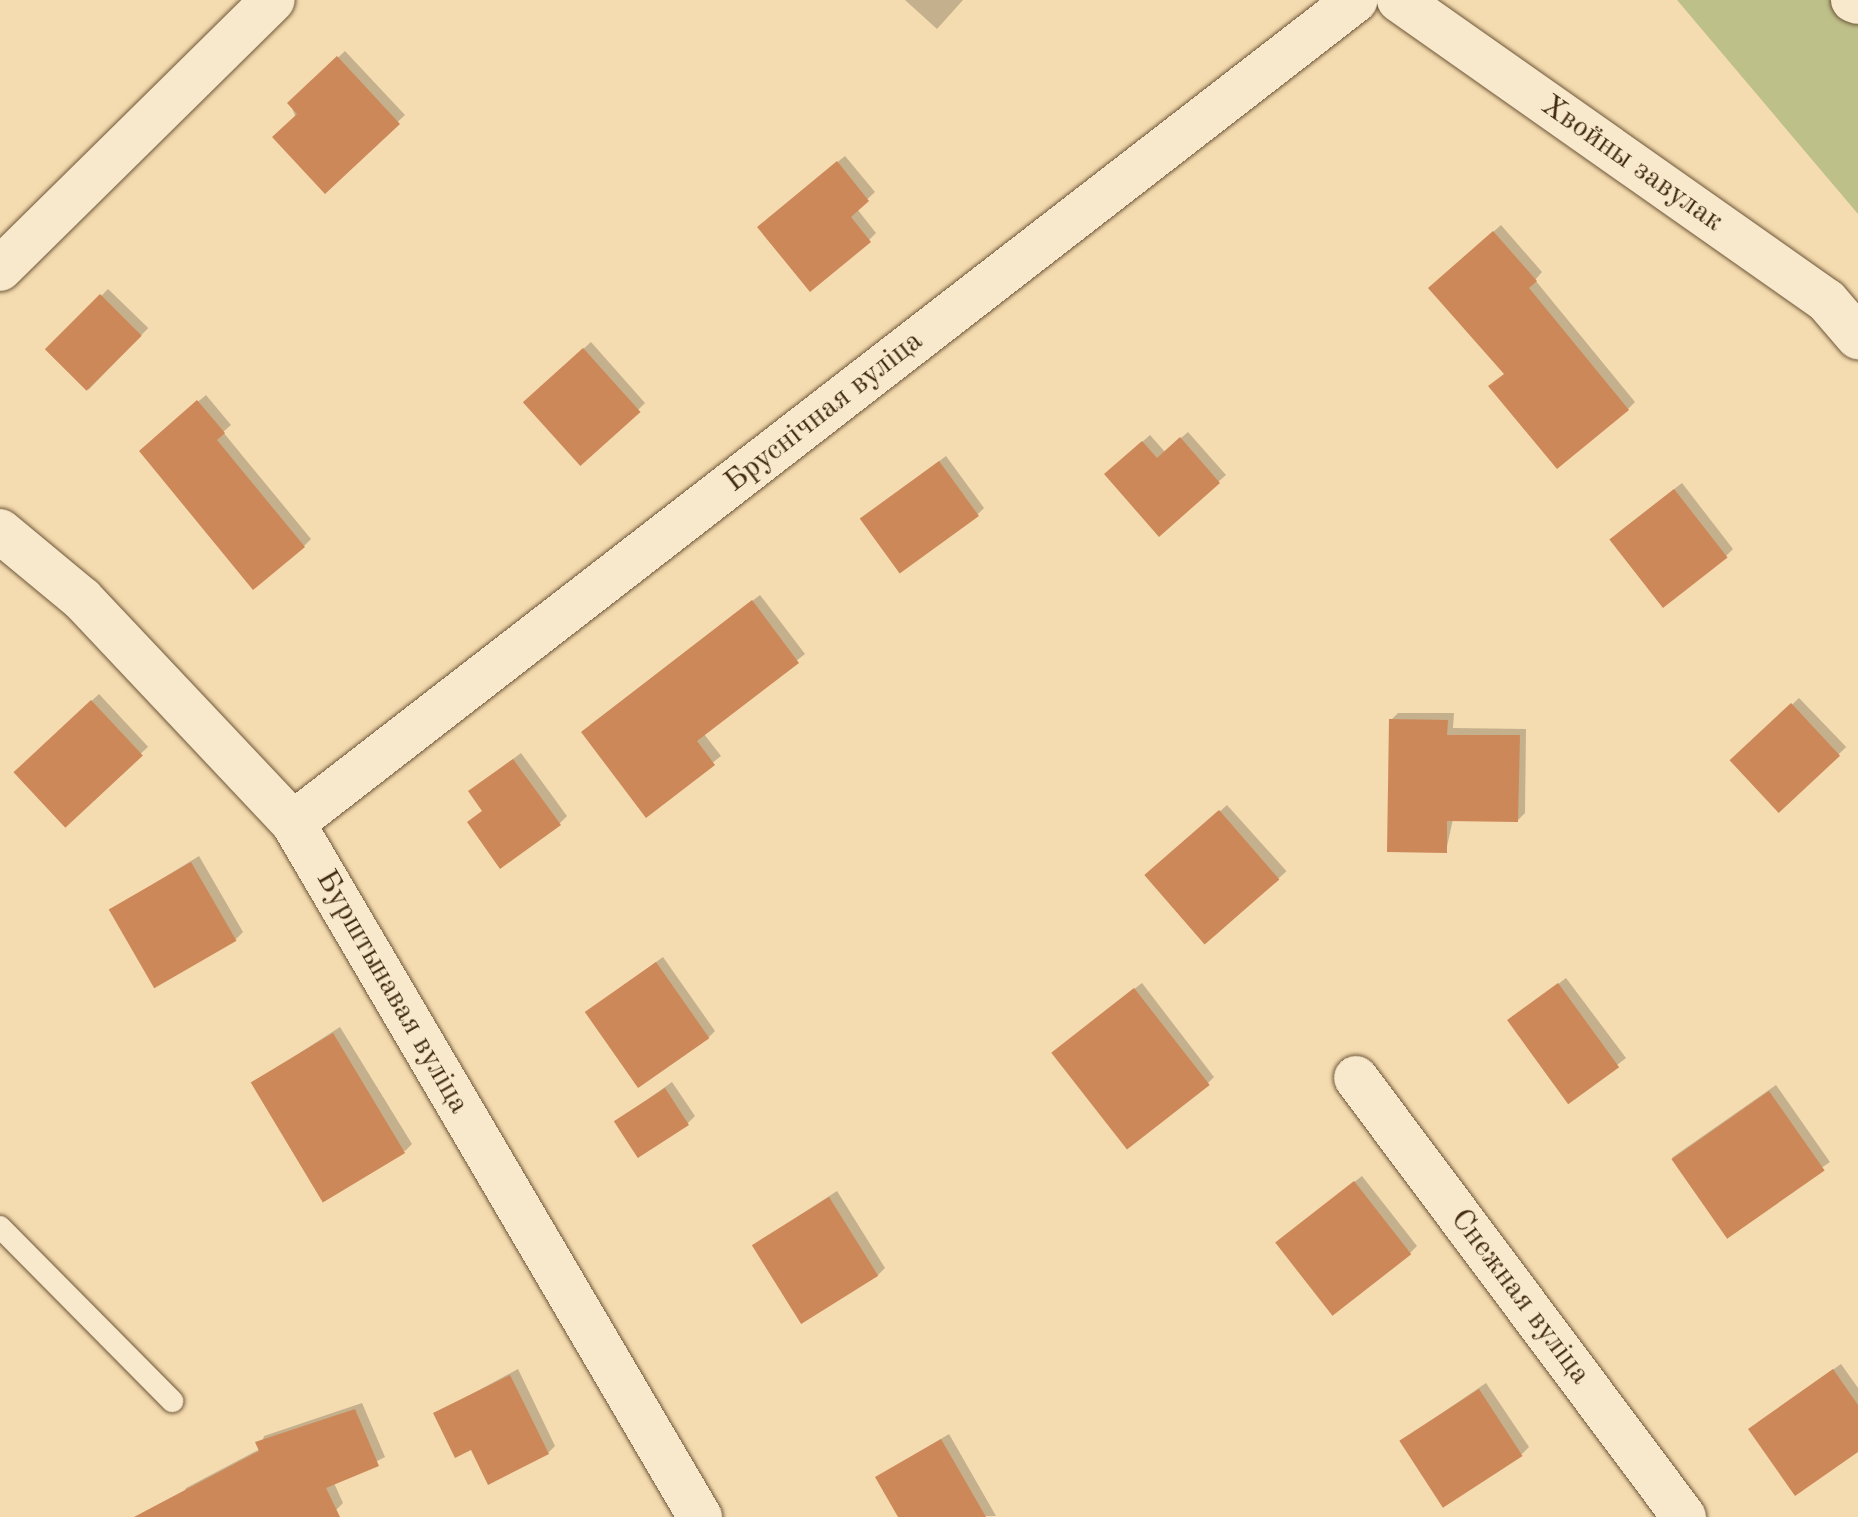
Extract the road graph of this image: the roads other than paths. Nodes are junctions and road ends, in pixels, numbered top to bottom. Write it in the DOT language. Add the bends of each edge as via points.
graph roads {
  1 [pos="273,0"];
  2 [pos="1356,0"];
  3 [pos="1399,0"];
  4 [pos="0,269"];
  5 [pos="1858,337"];
  6 [pos="0,531"];
  7 [pos="293,823"];
  8 [pos="1356,1078"];
  9 [pos="0,1227"];
  10 [pos="172,1401"];
  11 [pos="700,1517"];
  12 [pos="1684,1517"];
  1 -- 4 [label="street"];
  2 -- 7 [label="street, Бруснічная вуліца"];
  3 -- 5 [label="street, Хвойны завулак" via="1827,301"];
  6 -- 7 [label="street, Бурштынавая вуліца" via="82,599"];
  7 -- 11 [label="street, Бурштынавая вуліца"];
  8 -- 12 [label="street, Снежная вуліца"];
  9 -- 10 [label="lane"];
}
